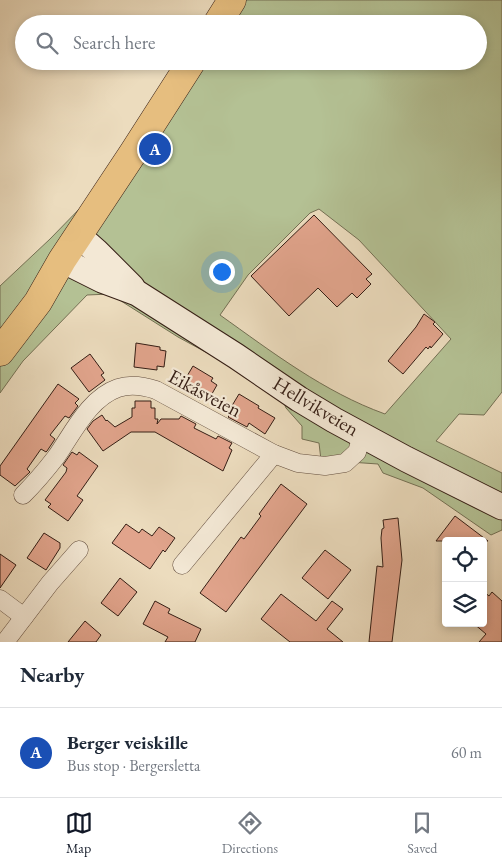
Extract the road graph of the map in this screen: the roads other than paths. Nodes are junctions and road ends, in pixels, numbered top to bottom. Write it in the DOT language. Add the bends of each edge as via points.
graph roads {
  1 [pos="232,0"];
  2 [pos="223,15"];
  3 [pos="186,70"];
  4 [pos="79,236"];
  5 [pos="62,260"];
  6 [pos="137,293"];
  7 [pos="0,342"];
  8 [pos="0,352"];
  9 [pos="362,435"];
  10 [pos="274,454"];
  11 [pos="23,495"];
  12 [pos="502,507"];
  13 [pos="79,550"];
  14 [pos="182,565"];
  15 [pos="0,599"];
  16 [pos="24,617"];
  17 [pos="5,642"];
  1 -- 2 [label="main road"];
  3 -- 4 [label="main road"];
  4 -- 5 [label="main road"];
  4 -- 6 [label="main road, Hellvikveien"];
  5 -- 6 [label="main road, Hellvikveien"];
  5 -- 7 [label="main road" via="28,294"];
  5 -- 8 [label="main road" via="38,302"];
  6 -- 9 [label="main road, Hellvikveien" via="299,399"];
  9 -- 10 [label="street, Eikåsveien" via="357,452 337,466 298,463"];
  9 -- 12 [label="main road, Hellvikveien"];
  10 -- 11 [label="street, Eikåsveien" via="156,390 129,386 109,392 93,406"];
  10 -- 14 [label="street"];
  13 -- 16 [label="street"];
  15 -- 16 [label="street"];
  16 -- 17 [label="street"];
}
